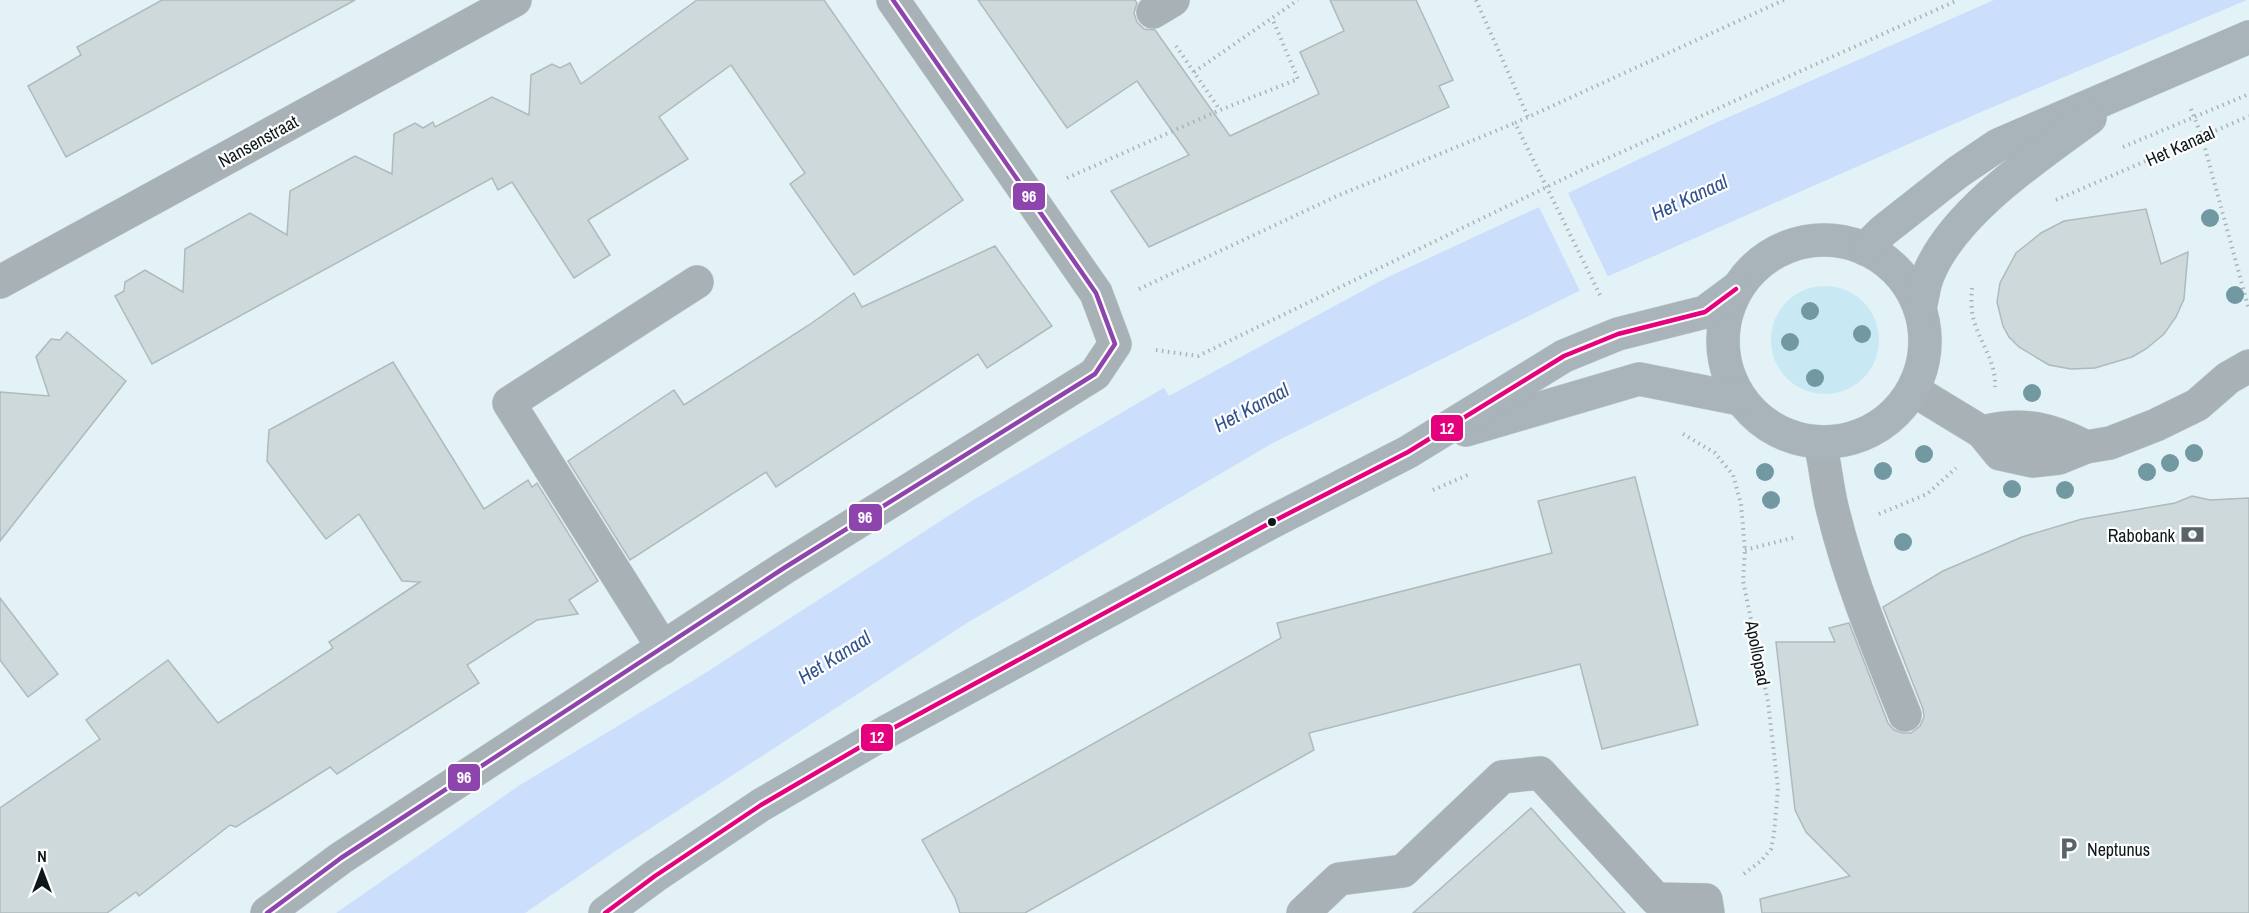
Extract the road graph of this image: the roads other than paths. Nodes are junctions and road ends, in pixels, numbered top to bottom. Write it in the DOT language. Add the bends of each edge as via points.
graph roads {
  1 [pos="515,0"];
  2 [pos="893,0"];
  3 [pos="2249,37"];
  4 [pos="2132,87"];
  5 [pos="1865,249"];
  6 [pos="0,282"];
  7 [pos="697,282"];
  8 [pos="1736,289"];
  9 [pos="1920,308"];
  10 [pos="2249,366"];
  11 [pos="1922,396"];
  12 [pos="1740,399"];
  13 [pos="1422,443"];
  14 [pos="1822,453"];
  15 [pos="663,648"];
  16 [pos="1905,716"];
  17 [pos="1707,907"];
  18 [pos="267,913"];
  19 [pos="605,913"];
  20 [pos="1303,913"];
  1 -- 6 [label="street, Nansenstraat"];
  2 -- 15 [label="street" via="1096,293 1115,344 1095,374"];
  3 -- 4 [label="main road"];
  4 -- 5 [label="main road" via="1998,145 1958,172"];
  4 -- 9 [label="main road" via="2011,177 1956,229 1928,273"];
  5 -- 8 [label="main road" via="1837,240 1807,241 1779,249 1755,266"];
  5 -- 9 [label="main road" via="1889,263 1908,284"];
  7 -- 15 [label="street" via="509,403"];
  8 -- 12 [label="main road" via="1725,316 1722,344 1727,373"];
  8 -- 13 [label="main road" via="1705,312 1618,334 1564,356"];
  9 -- 11 [label="main road" via="1925,336"];
  10 -- 11 [label="street" via="2177,415 2110,443 2086,447 2040,429 2008,426 1982,432"];
  11 -- 14 [label="main road" via="1874,429"];
  12 -- 13 [label="main road" via="1639,379"];
  12 -- 14 [label="main road" via="1761,421"];
  13 -- 19 [label="main road" via="886,732 761,805"];
  14 -- 16 [label="street" via="1837,526 1865,614"];
  15 -- 18 [label="street" via="341,858"];
  17 -- 20 [label="street" via="1656,900 1540,773 1502,777 1402,871 1340,879"];
}
